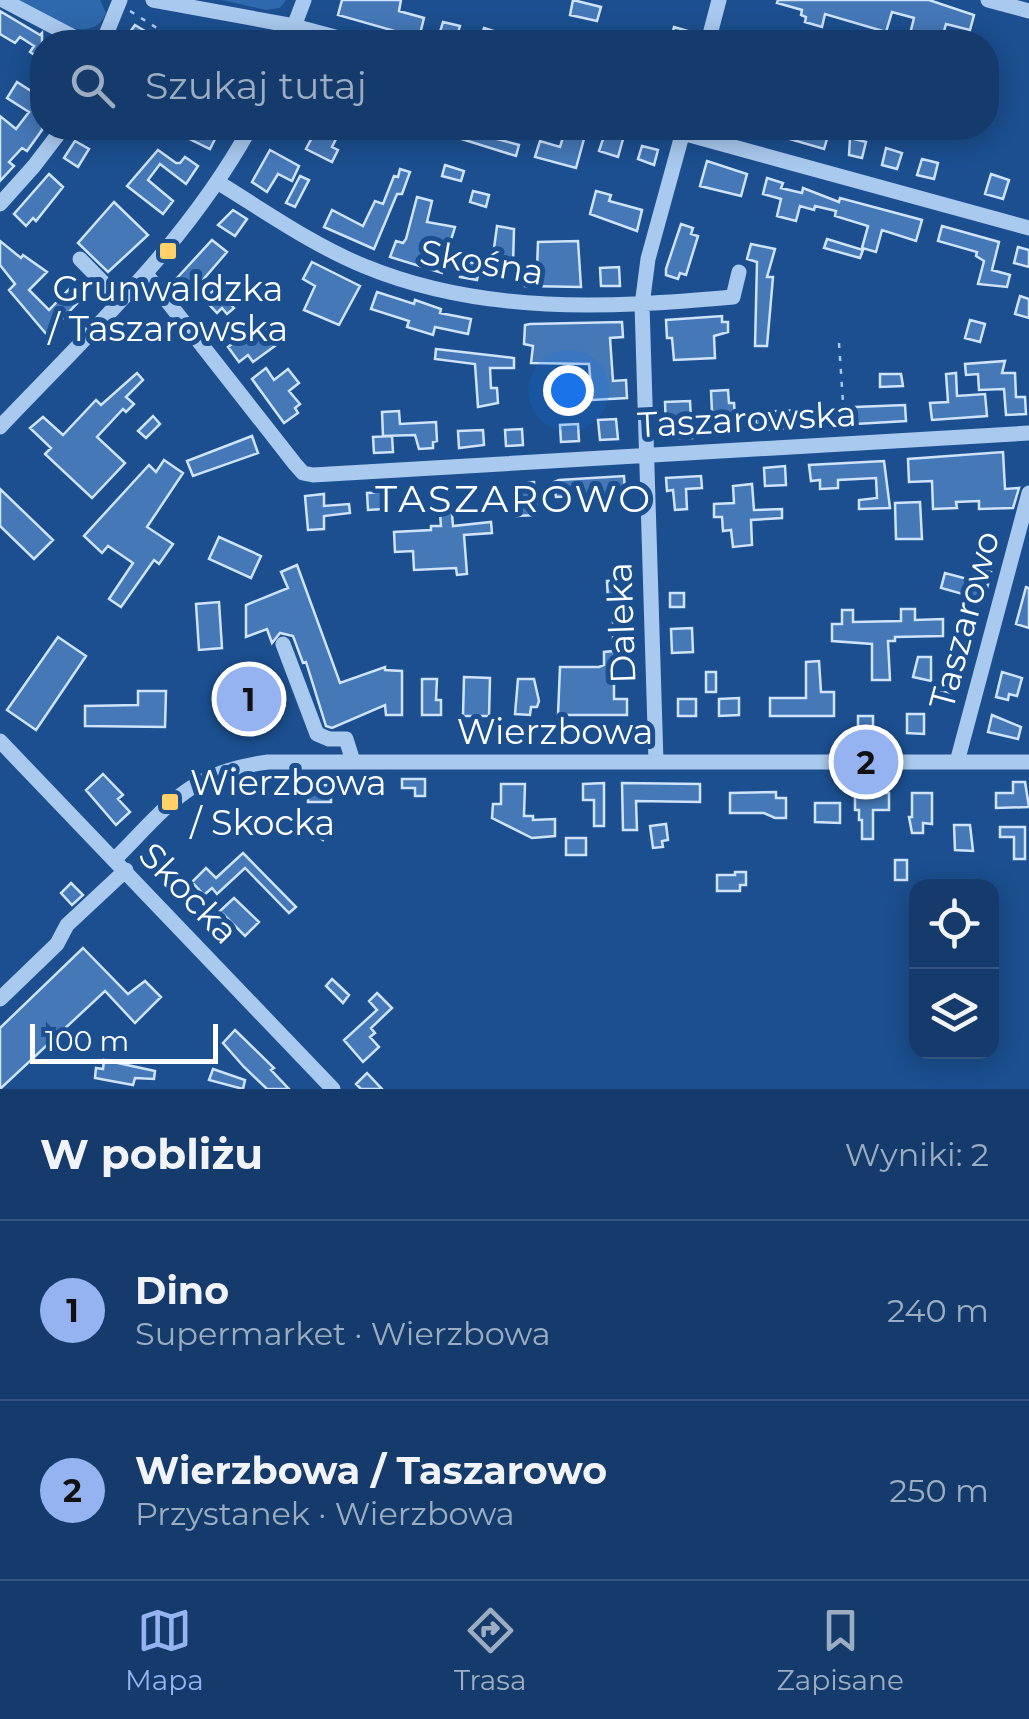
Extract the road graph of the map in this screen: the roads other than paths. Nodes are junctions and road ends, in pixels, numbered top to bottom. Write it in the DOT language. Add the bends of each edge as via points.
graph roads {
  1 [pos="3,0"];
  2 [pos="153,0"];
  3 [pos="304,0"];
  4 [pos="719,0"];
  5 [pos="988,0"];
  6 [pos="119,2"];
  7 [pos="1029,12"];
  8 [pos="60,30"];
  9 [pos="108,30"];
  10 [pos="275,30"];
  11 [pos="293,30"];
  12 [pos="711,30"];
  13 [pos="54,140"];
  14 [pos="243,140"];
  15 [pos="681,140"];
  16 [pos="719,140"];
  17 [pos="219,183"];
  18 [pos="0,204"];
  19 [pos="1029,228"];
  20 [pos="80,259"];
  21 [pos="738,272"];
  22 [pos="146,274"];
  23 [pos="120,300"];
  24 [pos="642,305"];
  25 [pos="0,401"];
  26 [pos="13,413"];
  27 [pos="0,426"];
  28 [pos="1029,433"];
  29 [pos="646,455"];
  30 [pos="1029,493"];
  31 [pos="282,644"];
  32 [pos="0,741"];
  33 [pos="353,761"];
  34 [pos="656,762"];
  35 [pos="957,762"];
  36 [pos="1029,762"];
  37 [pos="120,864"];
  38 [pos="0,1000"];
  39 [pos="333,1089"];
  1 -- 8 [label="street"];
  2 -- 10 [label="street"];
  3 -- 11 [label="street"];
  4 -- 12 [label="street"];
  5 -- 7 [label="street"];
  6 -- 9 [label="street"];
  13 -- 18 [label="street"];
  14 -- 17 [label="street"];
  15 -- 24 [label="street, Daleka"];
  16 -- 19 [label="street"];
  17 -- 22 [label="street"];
  17 -- 24 [label="street, Skośna" via="365,267 430,288 530,305"];
  20 -- 23 [label="street"];
  21 -- 24 [label="street, Skośna" via="733,297"];
  22 -- 23 [label="street"];
  22 -- 29 [label="street, Taszarowska" via="304,473"];
  23 -- 26 [label="street"];
  24 -- 29 [label="street, Daleka"];
  25 -- 26 [label="street"];
  26 -- 27 [label="street"];
  28 -- 29 [label="street, Taszarowska"];
  29 -- 34 [label="street, Daleka"];
  30 -- 35 [label="street, Taszarowo"];
  31 -- 33 [label="street" via="316,734 346,738"];
  32 -- 37 [label="street, Skocka"];
  33 -- 34 [label="street, Wierzbowa"];
  33 -- 37 [label="street, Wierzbowa" via="268,762 220,771 170,802"];
  34 -- 35 [label="street, Wierzbowa"];
  35 -- 36 [label="street, Wierzbowa"];
  37 -- 38 [label="street, Wierzbowa"];
  37 -- 39 [label="street, Skocka"];
}
